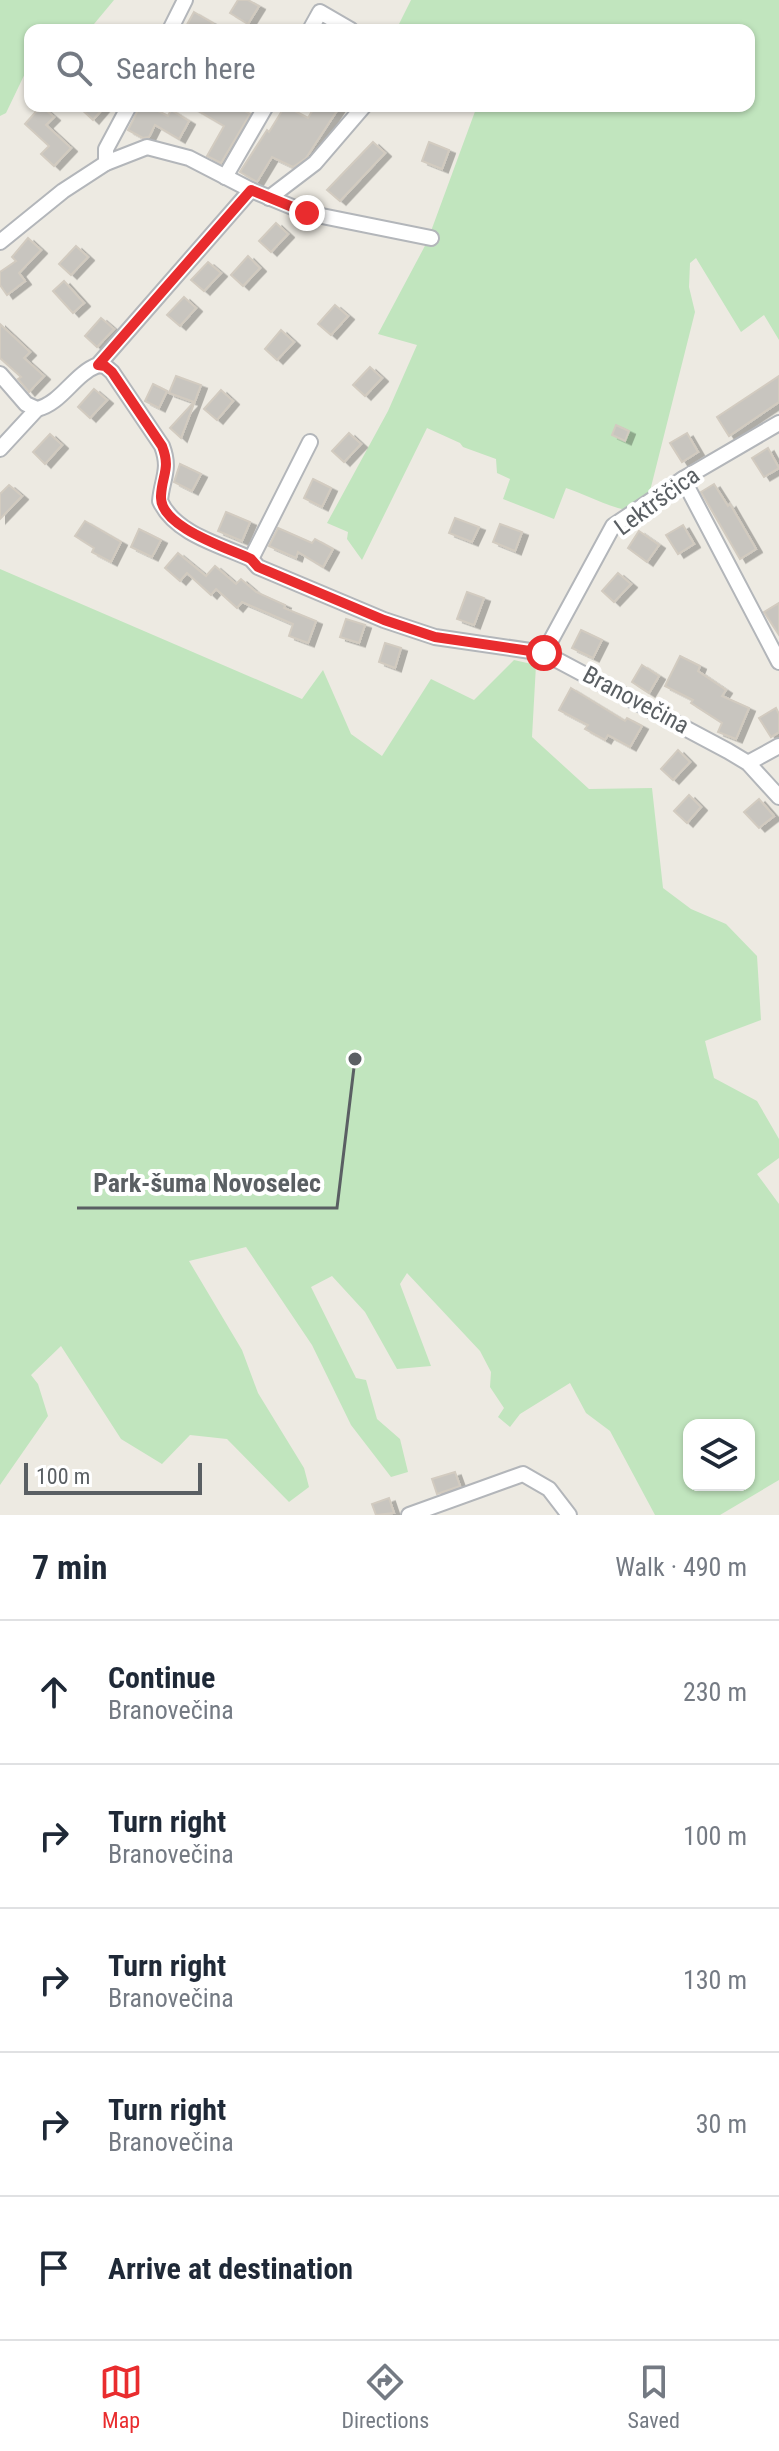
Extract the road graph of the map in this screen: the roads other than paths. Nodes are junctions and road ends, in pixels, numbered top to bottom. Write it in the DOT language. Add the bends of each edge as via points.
graph roads {
  1 [pos="185,0"];
  2 [pos="173,24"];
  3 [pos="313,24"];
  4 [pos="341,24"];
  5 [pos="126,112"];
  6 [pos="263,112"];
  7 [pos="359,112"];
  8 [pos="106,163"];
  9 [pos="225,177"];
  10 [pos="251,190"];
  11 [pos="269,198"];
  12 [pos="431,238"];
  13 [pos="0,242"];
  14 [pos="98,365"];
  15 [pos="0,374"];
  16 [pos="37,409"];
  17 [pos="779,423"];
  18 [pos="310,442"];
  19 [pos="0,449"];
  20 [pos="683,479"];
  21 [pos="251,559"];
  22 [pos="544,653"];
  23 [pos="779,662"];
  24 [pos="779,746"];
  25 [pos="748,763"];
  26 [pos="779,797"];
  27 [pos="409,1515"];
  28 [pos="569,1515"];
  1 -- 2 [label="street"];
  3 -- 4 [label="street" via="320,12"];
  5 -- 8 [label="street" via="106,149"];
  6 -- 9 [label="street"];
  7 -- 11 [label="street" via="315,163"];
  8 -- 9 [label="street" via="147,147 189,158"];
  8 -- 13 [label="street"];
  9 -- 10 [label="street"];
  10 -- 11 [label="street"];
  10 -- 14 [label="street"];
  11 -- 12 [label="street" via="307,213"];
  14 -- 16 [label="street"];
  14 -- 21 [label="street, Branovečina" via="112,372 162,446 167,474 160,501 165,511 189,531"];
  15 -- 16 [label="street"];
  16 -- 19 [label="street"];
  17 -- 20 [label="street, Lektrščica"];
  18 -- 21 [label="street"];
  20 -- 22 [label="street, Lektrščica" via="613,526"];
  20 -- 23 [label="street"];
  21 -- 22 [label="street, Branovečina" via="258,567 422,633"];
  22 -- 25 [label="street, Branovečina"];
  24 -- 25 [label="street"];
  25 -- 26 [label="street, Branovečina"];
  27 -- 28 [label="street" via="523,1474 549,1489"];
}
